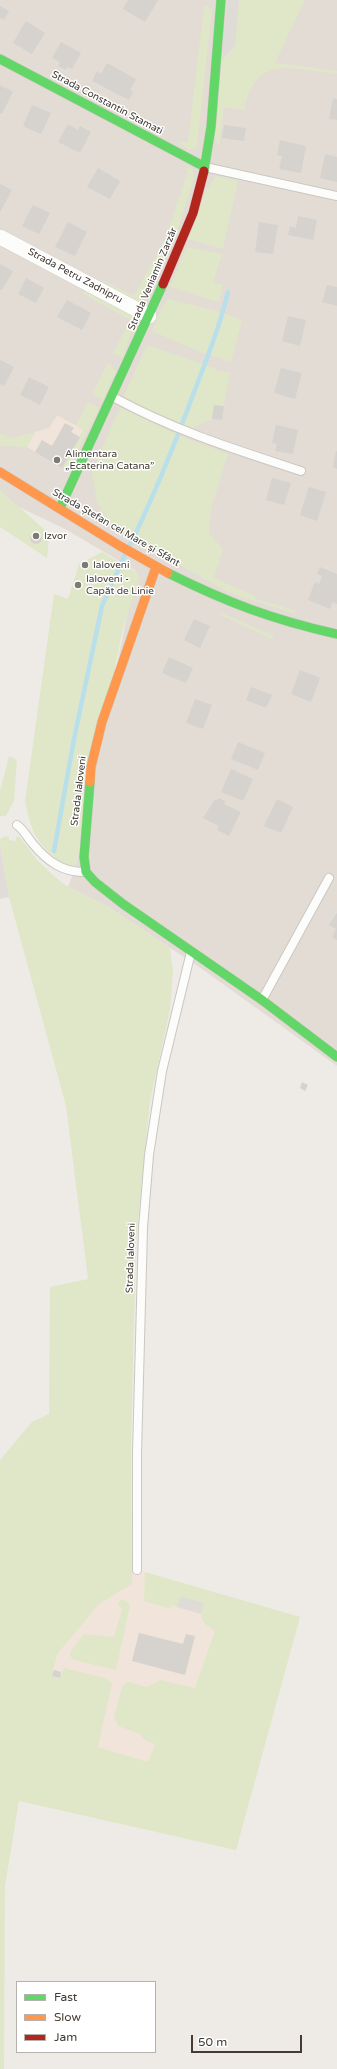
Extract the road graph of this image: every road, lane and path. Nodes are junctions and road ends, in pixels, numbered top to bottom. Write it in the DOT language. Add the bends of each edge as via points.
graph roads {
  1 [pos="221,0"];
  2 [pos="0,59"];
  3 [pos="205,166"];
  4 [pos="337,196"];
  5 [pos="0,237"];
  6 [pos="149,316"];
  7 [pos="113,397"];
  8 [pos="300,471"];
  9 [pos="0,472"];
  10 [pos="60,508"];
  11 [pos="156,567"];
  12 [pos="337,634"];
  13 [pos="17,825"];
  14 [pos="86,872"];
  15 [pos="330,878"];
  16 [pos="192,952"];
  17 [pos="262,1000"];
  18 [pos="337,1057"];
  19 [pos="136,1570"];
  1 -- 3 [label="street, Strada Veniamin Zarzăr" via="211,127"];
  2 -- 3 [label="street, Strada Constantin Stamati"];
  3 -- 4 [label="lane"];
  3 -- 6 [label="street, Strada Veniamin Zarzăr" via="193,213"];
  5 -- 6 [label="street, Strada Petru Zadnipru"];
  6 -- 7 [label="street, Strada Veniamin Zarzăr"];
  7 -- 8 [label="lane" via="185,433"];
  7 -- 10 [label="street, Strada Veniamin Zarzăr"];
  9 -- 10 [label="street, Strada Ștefan cel Mare și Sfânt"];
  10 -- 11 [label="street, Strada Ștefan cel Mare și Sfânt"];
  11 -- 12 [label="street, Strada Ștefan cel Mare și Sfânt" via="266,617"];
  11 -- 14 [label="street, Strada Ialoveni" via="113,688 91,767 84,857"];
  13 -- 14 [label="lane" via="45,857 66,871"];
  14 -- 16 [label="street" via="123,904"];
  15 -- 17 [label="lane"];
  16 -- 17 [label="street"];
  16 -- 19 [label="lane, Strada Ialoveni" via="162,1071 149,1155 142,1244"];
  17 -- 18 [label="street"];
}
